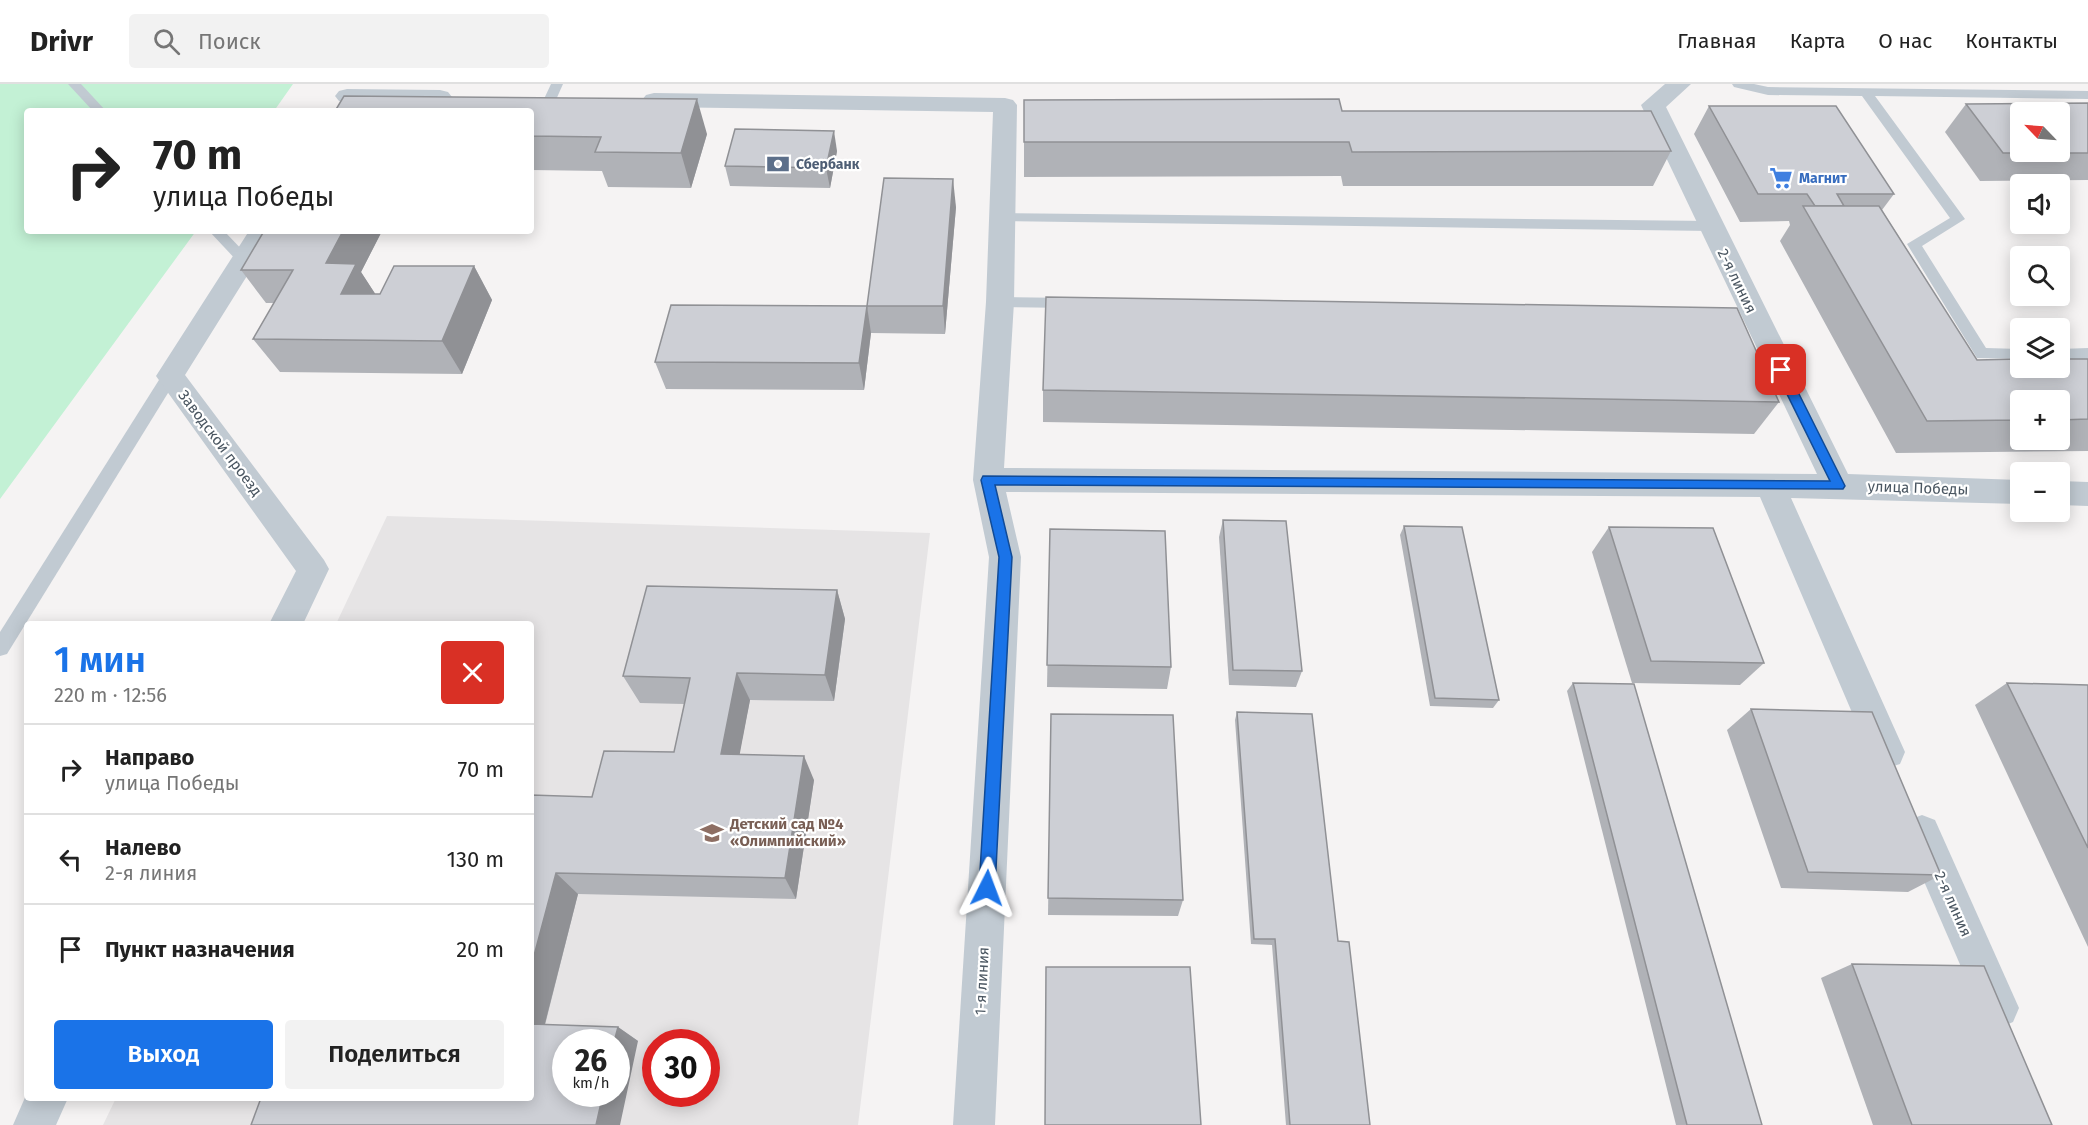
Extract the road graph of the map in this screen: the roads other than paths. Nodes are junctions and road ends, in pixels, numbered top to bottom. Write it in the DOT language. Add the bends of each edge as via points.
graph roads {
  1 [pos="74,84"];
  2 [pos="1679,84"];
  3 [pos="1738,84"];
  4 [pos="1866,92"];
  5 [pos="2088,95"];
  6 [pos="346,97"];
  7 [pos="467,98"];
  8 [pos="634,100"];
  9 [pos="97,108"];
  10 [pos="1001,218"];
  11 [pos="1711,226"];
  12 [pos="219,234"];
  13 [pos="260,234"];
  14 [pos="244,260"];
  15 [pos="1000,302"];
  16 [pos="1083,303"];
  17 [pos="2010,354"];
  18 [pos="2070,354"];
  19 [pos="2088,354"];
  20 [pos="171,376"];
  21 [pos="988,480"];
  22 [pos="1770,485"];
  23 [pos="1838,486"];
  24 [pos="2010,492"];
  25 [pos="2070,493"];
  26 [pos="2088,494"];
  27 [pos="288,621"];
  28 [pos="0,648"];
  29 [pos="2012,1038"];
  30 [pos="46,1101"];
  31 [pos="34,1125"];
  32 [pos="974,1125"];
  1 -- 9 [label="lane"];
  2 -- 11 [label="street, 2-я линия" via="1653,105"];
  3 -- 4 [label="lane" via="1768,91"];
  4 -- 5 [label="lane"];
  4 -- 17 [label="lane" via="1958,219 1914,244 1982,354"];
  6 -- 7 [label="street"];
  8 -- 10 [label="street, 1-я линия" via="1005,105"];
  10 -- 11 [label="lane"];
  10 -- 15 [label="street, 1-я линия"];
  11 -- 23 [label="street, 2-я линия" via="1747,312"];
  12 -- 14 [label="lane"];
  13 -- 14 [label="street, Заводской проезд"];
  14 -- 20 [label="street, Заводской проезд"];
  15 -- 16 [label="lane"];
  15 -- 21 [label="street, 1-я линия"];
  18 -- 19 [label="lane"];
  20 -- 27 [label="street, Заводской проезд" via="314,569"];
  20 -- 28 [label="lane"];
  21 -- 22 [label="street, улица Победы"];
  21 -- 32 [label="street, 1-я линия" via="1005,557"];
  22 -- 23 [label="street, улица Победы"];
  22 -- 29 [label="street, 2-я линия"];
  23 -- 24 [label="street, улица Победы"];
  25 -- 26 [label="street"];
  30 -- 31 [label="street"];
}
